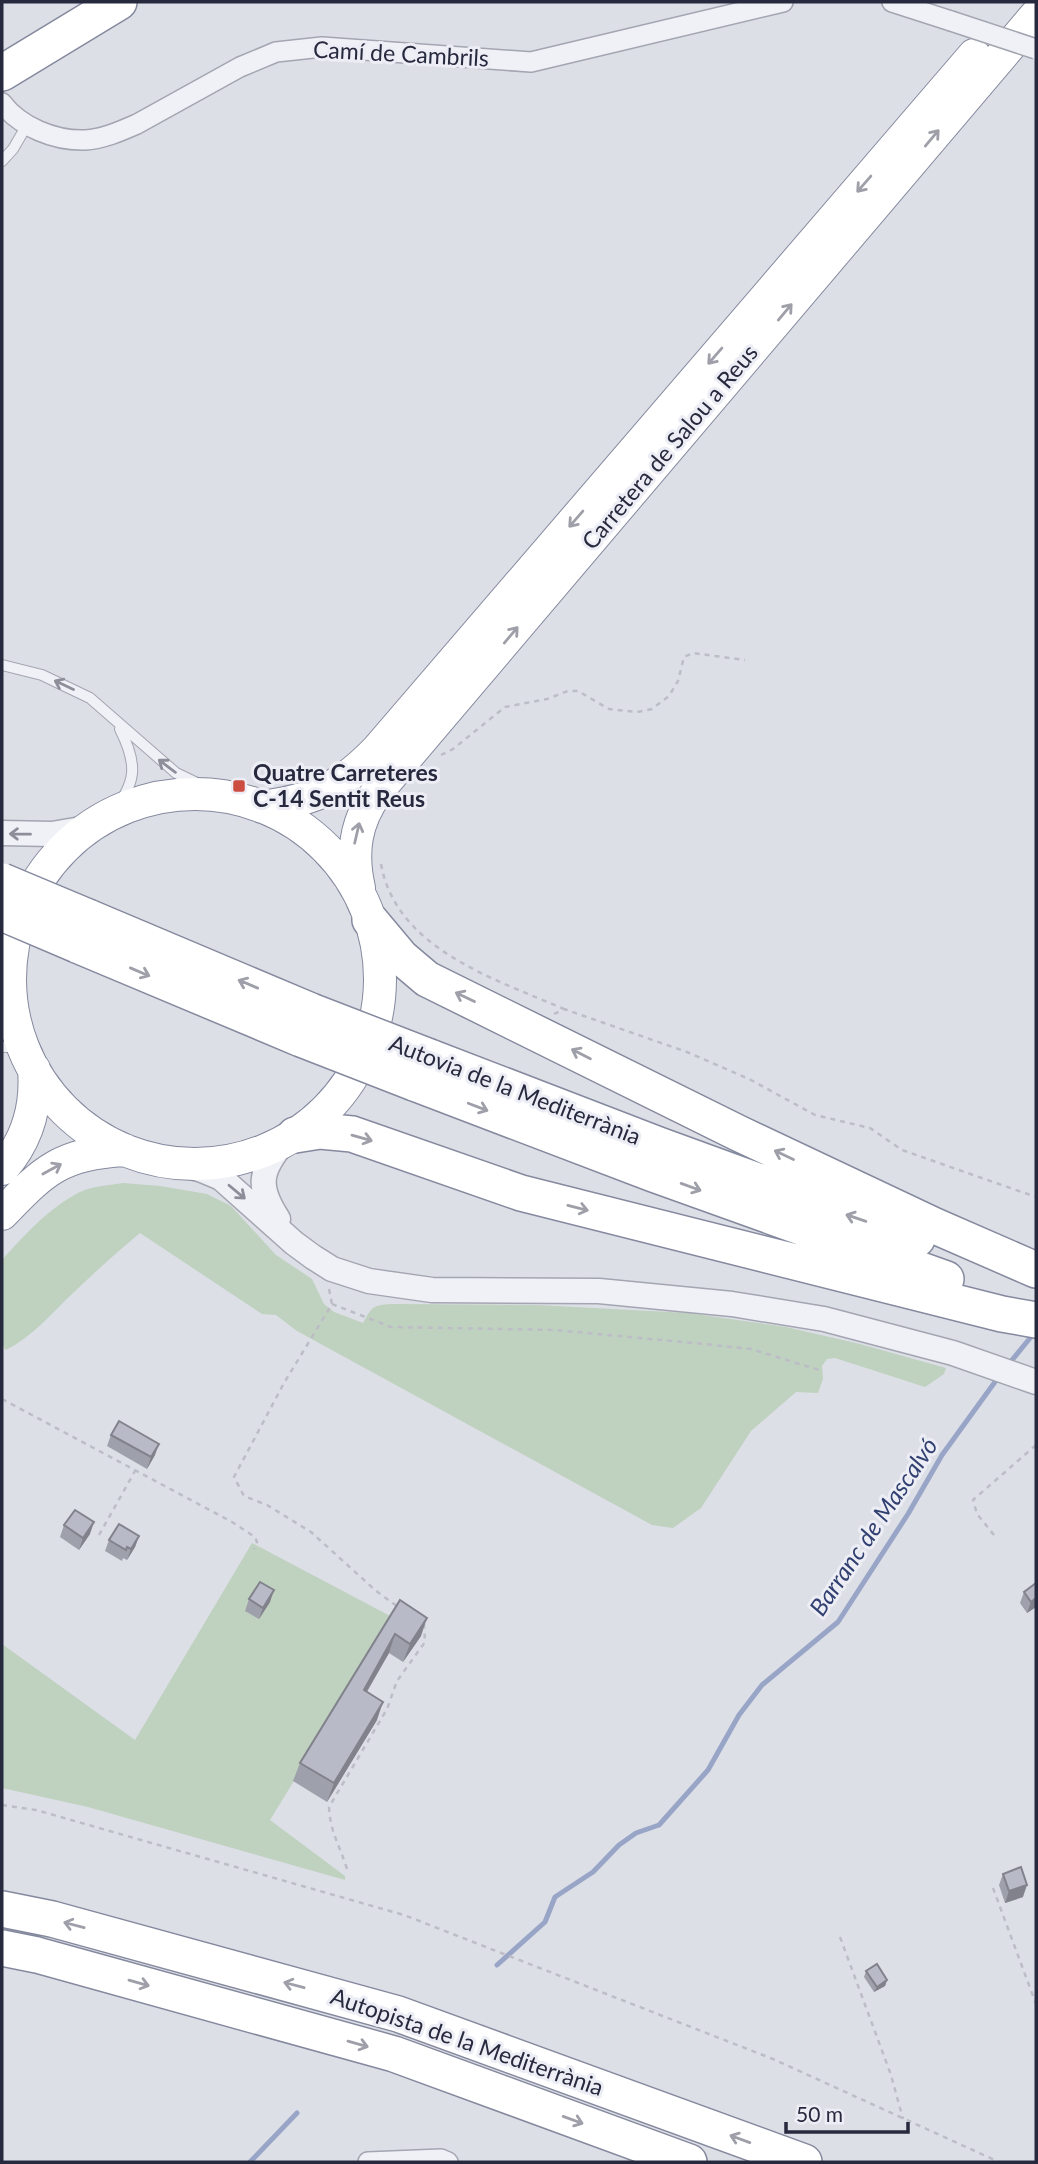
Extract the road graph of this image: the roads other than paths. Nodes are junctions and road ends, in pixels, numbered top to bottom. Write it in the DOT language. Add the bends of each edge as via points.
graph roads {
  1 [pos="119,2"];
  2 [pos="783,2"];
  3 [pos="892,2"];
  4 [pos="1020,2"];
  5 [pos="1036,15"];
  6 [pos="1036,49"];
  7 [pos="2,71"];
  8 [pos="2,103"];
  9 [pos="27,125"];
  10 [pos="2,161"];
  11 [pos="2,665"];
  12 [pos="117,723"];
  13 [pos="226,797"];
  14 [pos="262,807"];
  15 [pos="99,821"];
  16 [pos="2,834"];
  17 [pos="2,881"];
  18 [pos="366,910"];
  19 [pos="2,913"];
  20 [pos="83,931"];
  21 [pos="6,996"];
  22 [pos="2,1047"];
  23 [pos="32,1065"];
  24 [pos="289,1138"];
  25 [pos="125,1150"];
  26 [pos="176,1163"];
  27 [pos="5,1165"];
  28 [pos="2,1214"];
  29 [pos="294,1243"];
  30 [pos="1036,1269"];
  31 [pos="1025,1306"];
  32 [pos="1036,1382"];
  33 [pos="2,1909"];
  34 [pos="2,1948"];
  35 [pos="368,2162"];
  36 [pos="448,2162"];
  37 [pos="689,2162"];
  38 [pos="804,2162"];
  1 -- 7 [label="highway"];
  2 -- 9 [label="street, Camí de Cambrils" via="531,61 298,48 256,59 106,136 70,139"];
  3 -- 6 [label="street, bridge"];
  4 -- 14 [label="highway, one-way" via="348,776 316,795"];
  18 -- 5 [label="highway, Carretera de Salou a Reus, one-way" via="354,847 360,820 377,792 437,739 484,673"];
  8 -- 9 [label="street, Camí de Cambrils"];
  9 -- 10 [label="lane"];
  12 -- 11 [label="lane, one-way" via="90,698 43,675"];
  13 -- 12 [label="lane, one-way" via="176,773"];
  12 -- 15 [label="lane" via="131,750 127,793"];
  13 -- 14 [label="highway"];
  13 -- 15 [label="highway" via="167,796"];
  14 -- 18 [label="highway" via="321,844 351,879"];
  15 -- 16 [label="street, one-way" via="52,834"];
  15 -- 21 [label="highway" via="58,854 35,885 16,933"];
  17 -- 20 [label="highway, Autovia de la Mediterrània, bridge"];
  18 -- 24 [label="highway" via="378,950 380,981 369,1041 340,1094 319,1117"];
  30 -- 18 [label="highway, one-way" via="738,1133 428,979 414,970"];
  19 -- 20 [label="highway, Autovia de la Mediterrània, bridge"];
  20 -- 31 [label="highway, Autovia de la Mediterrània, bridge" via="422,1070 798,1197"];
  21 -- 23 [label="highway"];
  22 -- 23 [label="lane" via="10,1047"];
  23 -- 25 [label="highway" via="73,1117"];
  23 -- 27 [label="highway" via="33,1113"];
  24 -- 26 [label="highway" via="232,1160"];
  24 -- 29 [label="street" via="265,1169 263,1191"];
  24 -- 31 [label="highway, one-way" via="320,1131 352,1135 521,1193"];
  25 -- 26 [label="highway"];
  28 -- 25 [label="highway, one-way" via="53,1167 95,1152"];
  26 -- 29 [label="street, one-way" via="220,1178"];
  29 -- 32 [label="street" via="332,1269 369,1281 432,1290 599,1291 732,1304 824,1319 953,1353"];
  38 -- 33 [label="highway, Autopista de la Mediterrània, one-way" via="398,2014"];
  34 -- 37 [label="highway, Autopista de la Mediterrània, one-way" via="394,2054"];
  35 -- 36 [label="street"];
}
